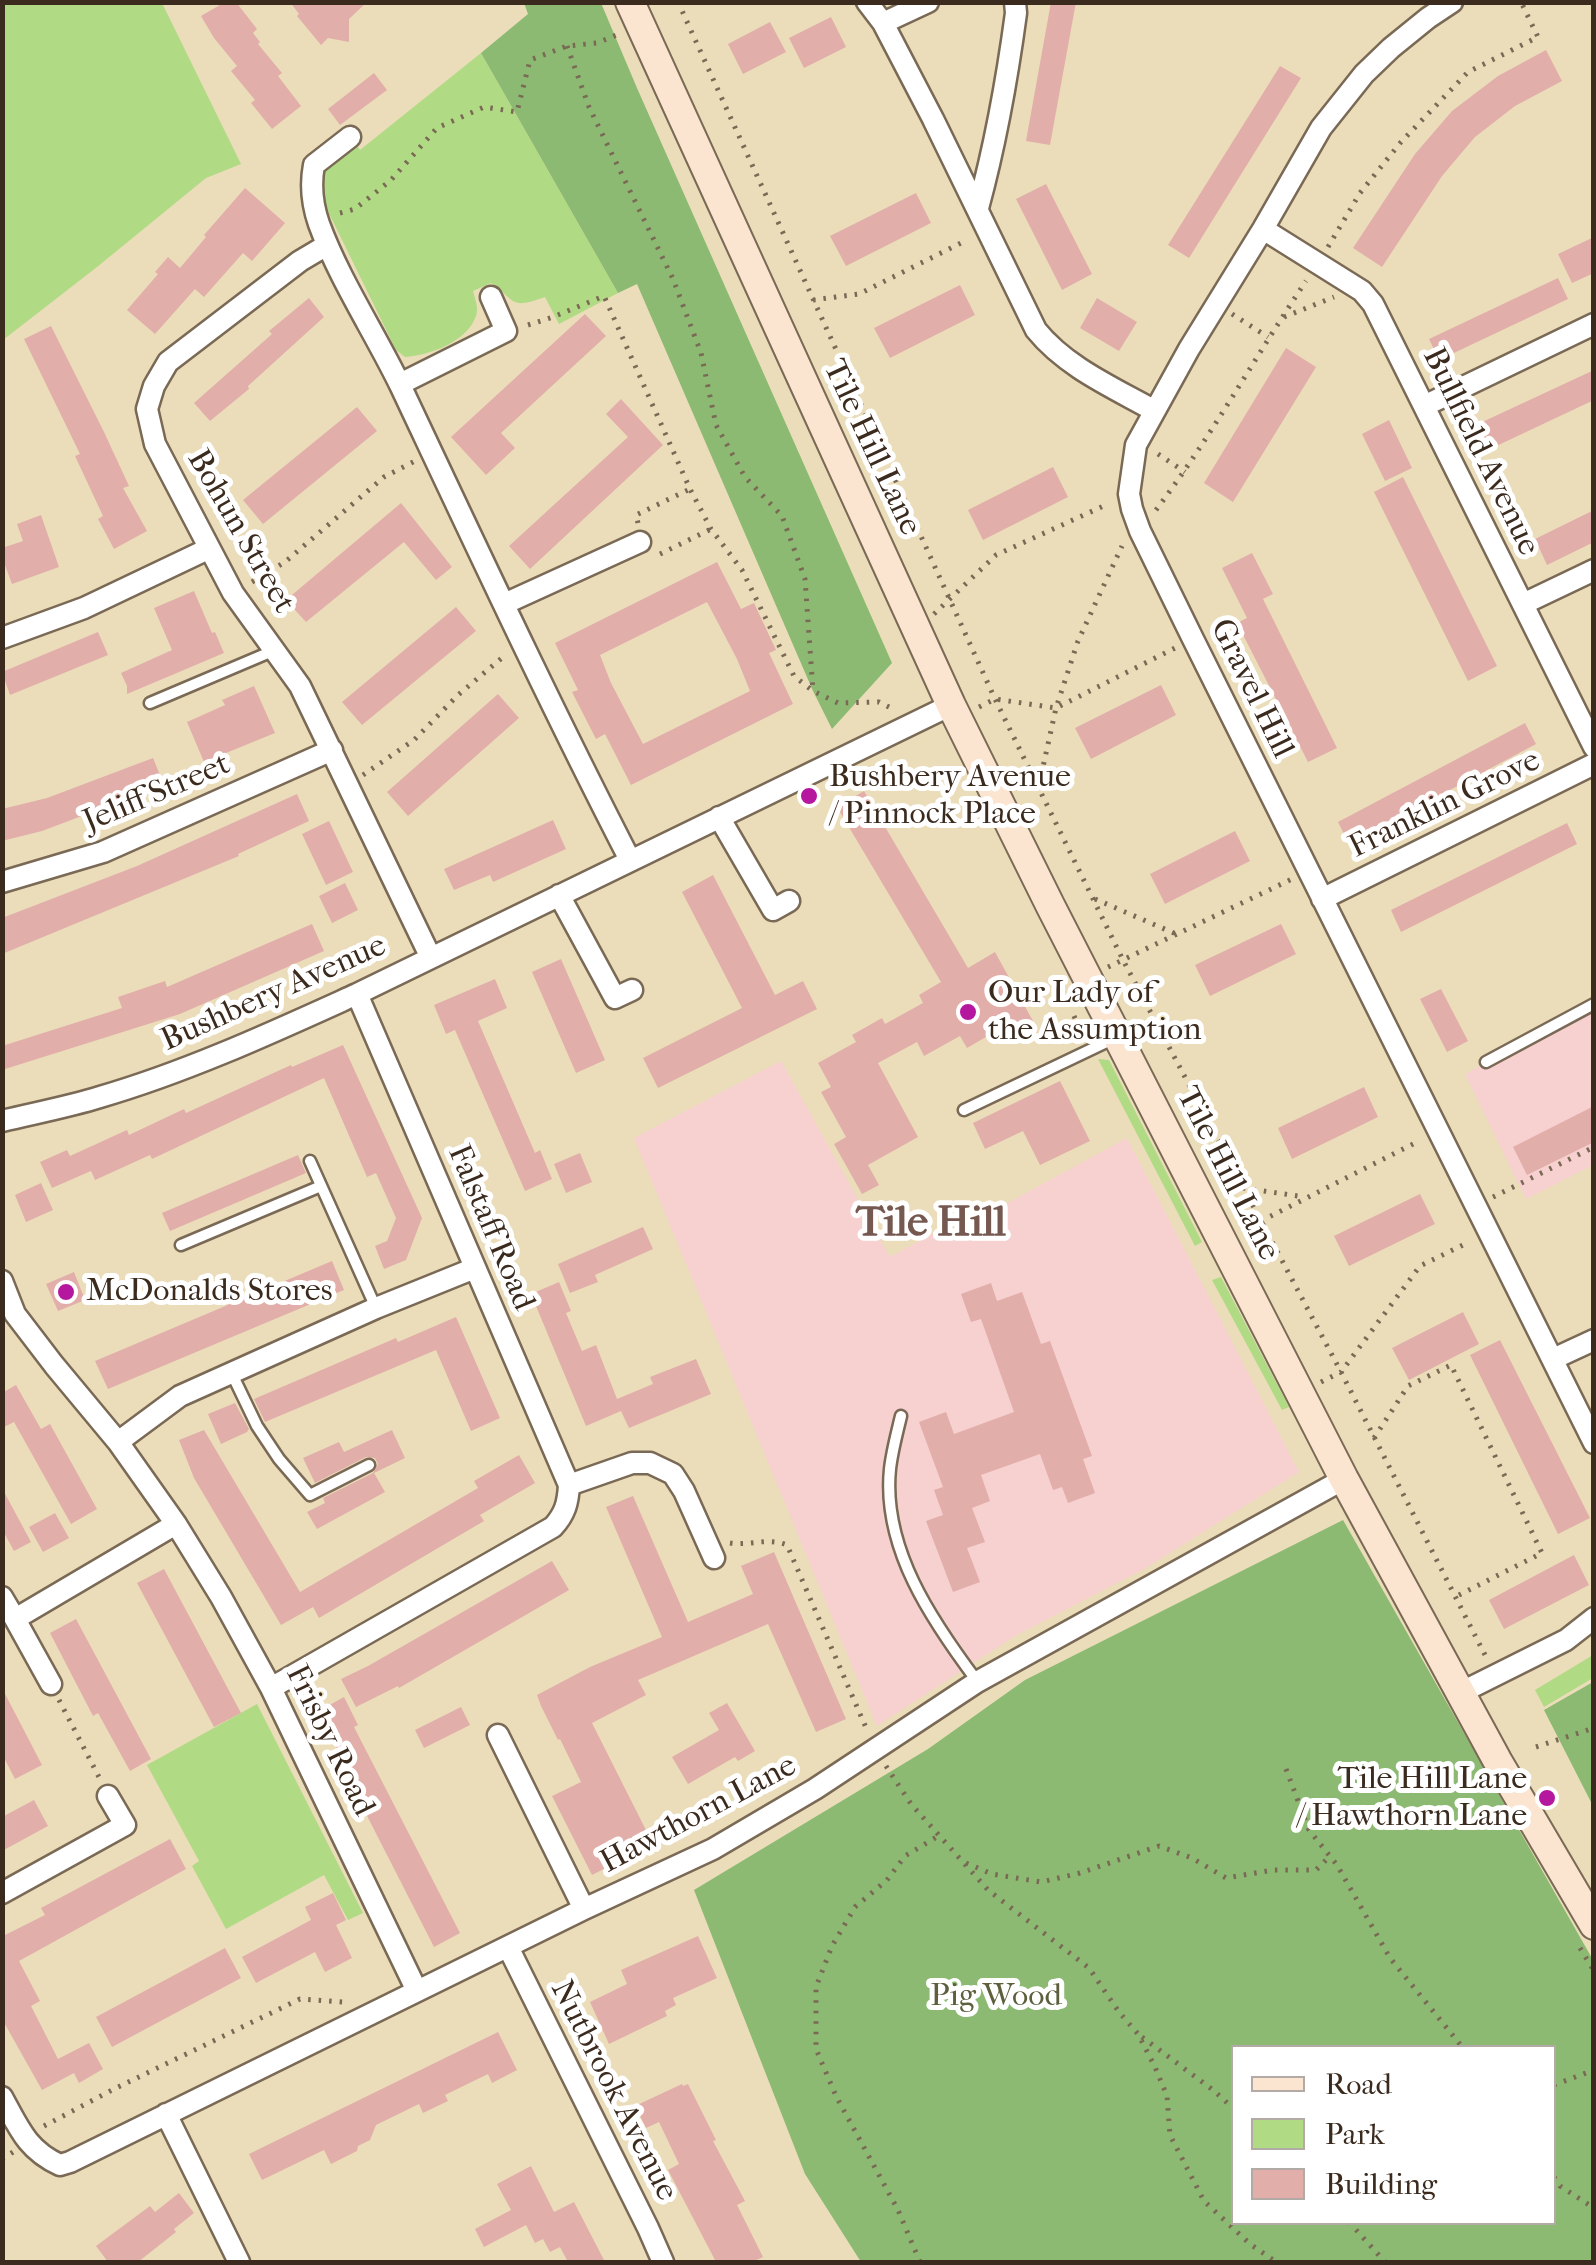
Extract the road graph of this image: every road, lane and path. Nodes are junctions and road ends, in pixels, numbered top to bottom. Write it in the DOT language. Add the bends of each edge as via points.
graph roads {
  1 [pos="678,2"];
  2 [pos="867,2"];
  3 [pos="928,2"];
  4 [pos="1015,2"];
  5 [pos="1452,2"];
  6 [pos="1521,2"];
  7 [pos="1424,10"];
  8 [pos="635,14"];
  9 [pos="882,23"];
  10 [pos="568,46"];
  11 [pos="350,137"];
  12 [pos="978,208"];
  13 [pos="318,219"];
  14 [pos="1263,229"];
  15 [pos="988,230"];
  16 [pos="327,245"];
  17 [pos="1319,263"];
  18 [pos="1356,288"];
  19 [pos="491,297"];
  20 [pos="813,300"];
  21 [pos="1217,304"];
  22 [pos="1281,318"];
  23 [pos="1594,324"];
  24 [pos="506,332"];
  25 [pos="1268,337"];
  26 [pos="400,384"];
  27 [pos="1424,406"];
  28 [pos="1153,410"];
  29 [pos="1138,440"];
  30 [pos="431,453"];
  31 [pos="1185,472"];
  32 [pos="690,488"];
  33 [pos="1129,494"];
  34 [pos="711,529"];
  35 [pos="1140,531"];
  36 [pos="640,542"];
  37 [pos="208,549"];
  38 [pos="1594,570"];
  39 [pos="233,593"];
  40 [pos="948,600"];
  41 [pos="504,604"];
  42 [pos="1523,604"];
  43 [pos="2,638"];
  44 [pos="1193,639"];
  45 [pos="524,646"];
  46 [pos="274,650"];
  47 [pos="812,691"];
  48 [pos="995,700"];
  49 [pos="150,703"];
  50 [pos="951,705"];
  51 [pos="1056,708"];
  52 [pos="916,722"];
  53 [pos="968,739"];
  54 [pos="1594,747"];
  55 [pos="332,750"];
  56 [pos="1594,764"];
  57 [pos="348,784"];
  58 [pos="1038,788"];
  59 [pos="719,816"];
  60 [pos="630,860"];
  61 [pos="1308,871"];
  62 [pos="2,882"];
  63 [pos="559,895"];
  64 [pos="1092,898"];
  65 [pos="1322,900"];
  66 [pos="789,901"];
  67 [pos="1176,934"];
  68 [pos="431,958"];
  69 [pos="1123,960"];
  70 [pos="1102,970"];
  71 [pos="632,990"];
  72 [pos="357,994"];
  73 [pos="1594,1004"];
  74 [pos="1116,1037"];
  75 [pos="1486,1062"];
  76 [pos="964,1110"];
  77 [pos="2,1121"];
  78 [pos="1439,1131"];
  79 [pos="1594,1147"];
  80 [pos="310,1161"];
  81 [pos="321,1186"];
  82 [pos="1244,1188"];
  83 [pos="1307,1198"];
  84 [pos="1476,1206"];
  85 [pos="1261,1221"];
  86 [pos="1489,1232"];
  87 [pos="181,1245"];
  88 [pos="475,1268"];
  89 [pos="2,1281"];
  90 [pos="376,1308"];
  91 [pos="9,1317"];
  92 [pos="1594,1340"];
  93 [pos="1552,1359"];
  94 [pos="1341,1372"];
  95 [pos="232,1374"];
  96 [pos="1307,1406"];
  97 [pos="901,1416"];
  98 [pos="1374,1438"];
  99 [pos="118,1442"];
  100 [pos="1594,1443"];
  101 [pos="369,1464"];
  102 [pos="1344,1478"];
  103 [pos="569,1486"];
  104 [pos="176,1524"];
  105 [pos="704,1537"];
  106 [pos="714,1558"];
  107 [pos="1455,1596"];
  108 [pos="2,1597"];
  109 [pos="1594,1618"];
  110 [pos="15,1619"];
  111 [pos="1496,1676"];
  112 [pos="977,1682"];
  113 [pos="51,1684"];
  114 [pos="271,1688"];
  115 [pos="1460,1693"];
  116 [pos="1594,1728"];
  117 [pos="498,1735"];
  118 [pos="1536,1747"];
  119 [pos="879,1755"];
  120 [pos="1286,1769"];
  121 [pos="108,1796"];
  122 [pos="940,1834"];
  123 [pos="1330,1856"];
  124 [pos="964,1862"];
  125 [pos="2,1893"];
  126 [pos="584,1909"];
  127 [pos="1594,1924"];
  128 [pos="508,1947"];
  129 [pos="417,1991"];
  130 [pos="370,2014"];
  131 [pos="1138,2034"];
  132 [pos="1461,2045"];
  133 [pos="1594,2070"];
  134 [pos="1556,2084"];
  135 [pos="2,2097"];
  136 [pos="1231,2106"];
  137 [pos="166,2114"];
  138 [pos="28,2144"];
  139 [pos="2,2159"];
  140 [pos="1556,2180"];
  141 [pos="1594,2208"];
  142 [pos="1352,2225"];
  143 [pos="239,2262"];
  144 [pos="662,2262"];
  145 [pos="920,2262"];
  146 [pos="1276,2262"];
  147 [pos="1385,2262"];
  1 -- 20 [label="path"];
  2 -- 9 [label="street"];
  3 -- 9 [label="street"];
  4 -- 12 [label="street" via="1005,93"];
  5 -- 7 [label="street, Gravel Hill"];
  6 -- 17 [label="path" via="1538,37 1456,84 1360,193"];
  7 -- 14 [label="street, Gravel Hill" via="1342,99"];
  8 -- 10 [label="path" via="598,43"];
  8 -- 50 [label="main road, Tile Hill Lane"];
  9 -- 12 [label="street"];
  10 -- 13 [label="path" via="530,60 518,112 484,107 438,128 356,209"];
  10 -- 47 [label="path" via="672,279 700,353 716,424 745,477 782,516 805,579"];
  11 -- 13 [label="street" via="314,165 310,185"];
  12 -- 15 [label="street"];
  13 -- 16 [label="street"];
  14 -- 17 [label="street, Bullfield Avenue"];
  14 -- 21 [label="street, Gravel Hill"];
  15 -- 20 [label="path" via="859,294"];
  15 -- 28 [label="street" via="1052,350"];
  16 -- 26 [label="street"];
  16 -- 37 [label="street, Bohun Street" via="168,362 154,386 147,408 155,444"];
  17 -- 18 [label="street, Bullfield Avenue"];
  17 -- 22 [label="path"];
  18 -- 22 [label="path"];
  18 -- 27 [label="street, Bullfield Avenue" via="1373,304"];
  19 -- 24 [label="street"];
  20 -- 40 [label="path"];
  21 -- 25 [label="path"];
  21 -- 28 [label="street, Gravel Hill"];
  22 -- 25 [label="path"];
  23 -- 27 [label="street"];
  24 -- 26 [label="street"];
  24 -- 32 [label="path" via="604,296"];
  25 -- 31 [label="path"];
  26 -- 30 [label="street"];
  27 -- 42 [label="street, Bullfield Avenue"];
  28 -- 29 [label="street, Gravel Hill"];
  29 -- 31 [label="path"];
  29 -- 33 [label="street, Gravel Hill"];
  30 -- 39 [label="path" via="384,477 285,562"];
  30 -- 41 [label="street"];
  31 -- 35 [label="path"];
  32 -- 34 [label="path"];
  32 -- 36 [label="path" via="636,515"];
  33 -- 35 [label="street, Gravel Hill"];
  33 -- 40 [label="path" via="996,554"];
  34 -- 36 [label="path" via="654,557"];
  34 -- 47 [label="path" via="742,570 794,676"];
  35 -- 44 [label="street, Gravel Hill"];
  35 -- 51 [label="path" via="1125,538"];
  36 -- 41 [label="street"];
  37 -- 39 [label="street, Bohun Street"];
  37 -- 43 [label="street"];
  38 -- 42 [label="street"];
  39 -- 46 [label="street, Bohun Street"];
  40 -- 48 [label="path"];
  41 -- 45 [label="street"];
  42 -- 54 [label="street, Bullfield Avenue"];
  44 -- 51 [label="path"];
  44 -- 61 [label="street, Gravel Hill"];
  45 -- 57 [label="path" via="501,658 414,740"];
  45 -- 60 [label="street"];
  46 -- 49 [label="lane"];
  46 -- 55 [label="street, Bohun Street"];
  47 -- 52 [label="path" via="838,703 879,702"];
  48 -- 51 [label="path"];
  48 -- 53 [label="path" via="974,709 983,731"];
  48 -- 58 [label="path"];
  50 -- 52 [label="street, Bushbery Avenue"];
  50 -- 53 [label="main road, Tile Hill Lane"];
  51 -- 58 [label="path"];
  52 -- 59 [label="street, Bushbery Avenue"];
  53 -- 74 [label="main road, Tile Hill Lane"];
  55 -- 57 [label="street, Bohun Street"];
  55 -- 62 [label="street, Jeliff Street" via="103,852"];
  56 -- 65 [label="street, Franklin Grove"];
  57 -- 68 [label="street, Bohun Street"];
  58 -- 64 [label="path"];
  59 -- 60 [label="street, Bushbery Avenue"];
  59 -- 66 [label="street" via="773,910"];
  60 -- 63 [label="street, Bushbery Avenue"];
  61 -- 65 [label="street, Gravel Hill"];
  61 -- 67 [label="path"];
  63 -- 68 [label="street, Bushbery Avenue"];
  63 -- 71 [label="street" via="614,998"];
  64 -- 67 [label="path"];
  64 -- 69 [label="path"];
  65 -- 78 [label="street, Gravel Hill"];
  67 -- 69 [label="path"];
  68 -- 72 [label="street, Bushbery Avenue"];
  69 -- 70 [label="path"];
  69 -- 82 [label="path"];
  72 -- 77 [label="street, Bushbery Avenue" via="154,1079"];
  72 -- 88 [label="street, Falstaff Road"];
  73 -- 75 [label="lane"];
  74 -- 76 [label="lane"];
  74 -- 96 [label="main road, Tile Hill Lane"];
  78 -- 83 [label="path"];
  78 -- 84 [label="street, Gravel Hill"];
  79 -- 84 [label="path"];
  80 -- 81 [label="lane"];
  81 -- 87 [label="lane"];
  81 -- 90 [label="lane"];
  82 -- 83 [label="path"];
  82 -- 85 [label="path"];
  83 -- 85 [label="path"];
  84 -- 86 [label="street, Gravel Hill"];
  85 -- 94 [label="path"];
  86 -- 93 [label="street, Gravel Hill"];
  86 -- 94 [label="path" via="1420,1266"];
  88 -- 90 [label="street"];
  88 -- 103 [label="street, Falstaff Road"];
  89 -- 91 [label="street, Frisby Road"];
  90 -- 95 [label="street"];
  91 -- 99 [label="street, Frisby Road"];
  92 -- 93 [label="street"];
  93 -- 100 [label="street, Gravel Hill"];
  94 -- 96 [label="path" via="1317,1384 1323,1397"];
  94 -- 98 [label="path"];
  95 -- 99 [label="street" via="180,1396"];
  95 -- 101 [label="lane" via="257,1426 310,1495"];
  96 -- 102 [label="main road, Tile Hill Lane"];
  97 -- 112 [label="lane" via="890,1471 892,1517 922,1601"];
  98 -- 107 [label="path"];
  98 -- 107 [label="path" via="1408,1386 1451,1364 1542,1553"];
  99 -- 104 [label="street, Frisby Road"];
  102 -- 112 [label="street, Hawthorn Lane"];
  102 -- 115 [label="main road, Tile Hill Lane"];
  103 -- 105 [label="street" via="650,1462 673,1474"];
  103 -- 114 [label="street" via="564,1515 554,1527"];
  104 -- 110 [label="street"];
  104 -- 114 [label="street, Frisby Road"];
  105 -- 106 [label="street"];
  105 -- 119 [label="path" via="787,1545"];
  107 -- 111 [label="path"];
  108 -- 110 [label="street"];
  109 -- 111 [label="street"];
  110 -- 113 [label="street"];
  111 -- 115 [label="street"];
  112 -- 119 [label="street, Hawthorn Lane"];
  113 -- 121 [label="path"];
  114 -- 129 [label="street, Frisby Road"];
  115 -- 127 [label="main road, Tile Hill Lane"];
  116 -- 118 [label="path"];
  117 -- 126 [label="street"];
  119 -- 122 [label="path"];
  119 -- 126 [label="street, Hawthorn Lane" via="713,1849"];
  120 -- 123 [label="path" via="1309,1830"];
  121 -- 125 [label="street" via="124,1825"];
  122 -- 124 [label="path"];
  122 -- 145 [label="path" via="905,1856 855,1908 816,1988 816,2049"];
  123 -- 124 [label="path" via="1316,1870 1226,1878 1159,1846 1041,1882"];
  123 -- 132 [label="path" via="1390,1958"];
  124 -- 131 [label="path" via="988,1890 1090,1968"];
  126 -- 128 [label="street, Hawthorn Lane"];
  128 -- 129 [label="street, Hawthorn Lane"];
  128 -- 144 [label="street, Nutbrook Avenue"];
  129 -- 130 [label="street, Hawthorn Lane"];
  130 -- 137 [label="street, Hawthorn Lane"];
  130 -- 138 [label="path" via="368,2007 300,1999 114,2089 41,2128"];
  131 -- 136 [label="path"];
  131 -- 146 [label="path" via="1167,2096 1170,2135 1204,2200"];
  133 -- 134 [label="path"];
  135 -- 138 [label="street"];
  137 -- 138 [label="street, Hawthorn Lane" via="60,2165"];
  137 -- 143 [label="street"];
  138 -- 139 [label="path"];
  140 -- 141 [label="path"];
  142 -- 147 [label="path"];
}
